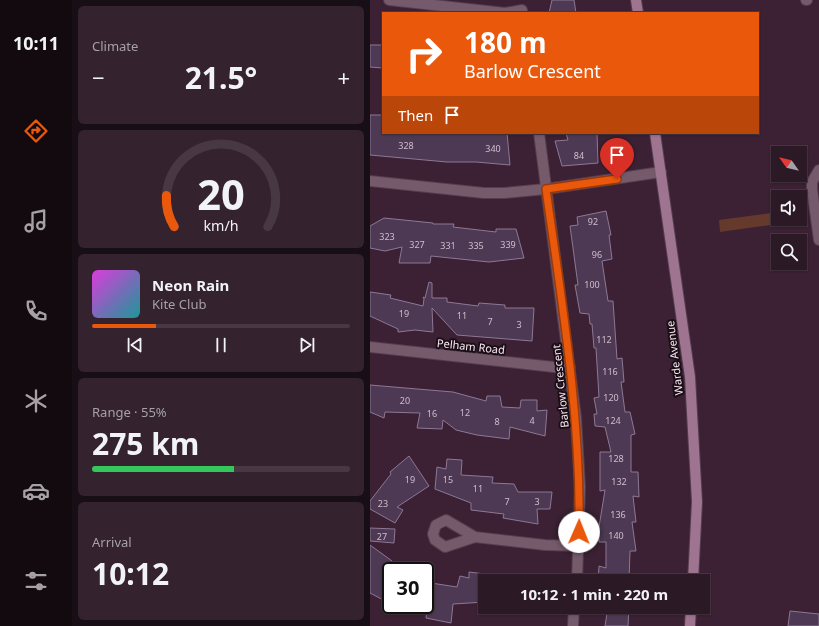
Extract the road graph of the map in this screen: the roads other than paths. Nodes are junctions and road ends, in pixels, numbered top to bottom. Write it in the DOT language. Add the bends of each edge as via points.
graph roads {
  1 [pos="389,0"];
  2 [pos="636,0"];
  3 [pos="522,8"];
  4 [pos="495,12"];
  5 [pos="508,12"];
  6 [pos="638,12"];
  7 [pos="539,134"];
  8 [pos="655,134"];
  9 [pos="819,170"];
  10 [pos="661,172"];
  11 [pos="370,181"];
  12 [pos="546,189"];
  13 [pos="819,240"];
  14 [pos="370,347"];
  15 [pos="570,367"];
  16 [pos="475,537"];
  17 [pos="579,546"];
  18 [pos="577,574"];
  19 [pos="693,574"];
  20 [pos="573,614"];
  21 [pos="691,614"];
  22 [pos="572,626"];
  23 [pos="690,626"];
  1 -- 4 [label="street"];
  2 -- 6 [label="main road"];
  3 -- 5 [label="street"];
  7 -- 12 [label="street, Barlow Crescent"];
  8 -- 10 [label="main road, Warde Avenue"];
  9 -- 13 [label="street" via="812,182"];
  10 -- 12 [label="street"];
  10 -- 19 [label="main road, Warde Avenue" via="690,378 697,502"];
  11 -- 12 [label="street" via="484,193"];
  12 -- 15 [label="street, Barlow Crescent"];
  14 -- 15 [label="street, Pelham Road"];
  15 -- 17 [label="street, Barlow Crescent" via="579,464"];
  16 -- 17 [label="street"];
  17 -- 18 [label="street, Barlow Crescent"];
  20 -- 22 [label="street"];
  21 -- 23 [label="main road"];
}
